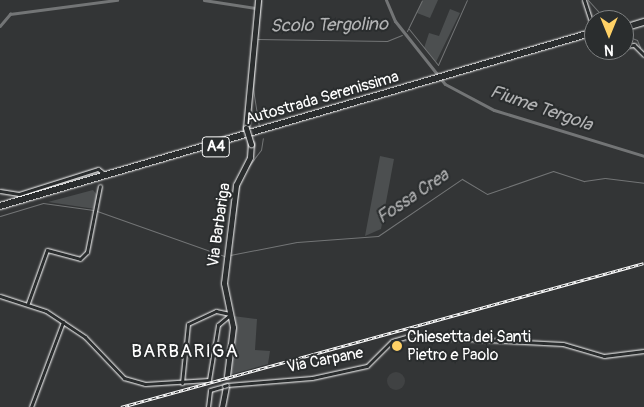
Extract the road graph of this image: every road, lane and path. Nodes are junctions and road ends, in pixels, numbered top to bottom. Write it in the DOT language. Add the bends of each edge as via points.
graph roads {
  1 [pos="258,0"];
  2 [pos="584,33"];
  3 [pos="584,39"];
  4 [pos="634,46"];
  5 [pos="644,54"];
  6 [pos="456,75"];
  7 [pos="428,83"];
  8 [pos="102,172"];
  9 [pos="100,186"];
  10 [pos="0,191"];
  11 [pos="0,206"];
  12 [pos="0,210"];
  13 [pos="0,296"];
  14 [pos="28,303"];
  15 [pos="228,307"];
  16 [pos="219,311"];
  17 [pos="224,312"];
  18 [pos="227,317"];
  19 [pos="63,322"];
  20 [pos="644,351"];
  21 [pos="227,376"];
  22 [pos="182,383"];
  23 [pos="226,386"];
  24 [pos="31,407"];
  25 [pos="208,407"];
  26 [pos="222,407"];
  1 -- 15 [label="main road, Via Barbariga, bridge" via="246,128 251,144 250,157 236,185 224,283"];
  2 -- 6 [label="highway, Autostrada Serenissima / A4"];
  3 -- 6 [label="highway, Autostrada Serenissima / A4"];
  4 -- 5 [label="street"];
  6 -- 7 [label="highway, Autostrada Serenissima / A4"];
  7 -- 11 [label="highway, Autostrada Serenissima / A4"];
  7 -- 12 [label="highway, Autostrada Serenissima / A4"];
  8 -- 10 [label="street" via="98,169 19,194"];
  9 -- 14 [label="street" via="87,252 80,259 47,250"];
  13 -- 14 [label="street"];
  14 -- 19 [label="street"];
  15 -- 17 [label="street"];
  15 -- 18 [label="main road, Via Barbariga"];
  16 -- 17 [label="street"];
  16 -- 18 [label="street, Via Barbariga"];
  16 -- 22 [label="street" via="188,324"];
  17 -- 18 [label="street"];
  18 -- 21 [label="main road, Via Barbariga" via="233,323"];
  18 -- 22 [label="street" via="218,325 210,379"];
  19 -- 22 [label="street" via="100,352 128,381"];
  19 -- 24 [label="street"];
  20 -- 23 [label="street, Via Carpane" via="604,356 563,344 410,336 392,341 367,366 306,379"];
  23 -- 25 [label="street, Via Carpane" via="209,392"];
  23 -- 26 [label="main road"];
}
